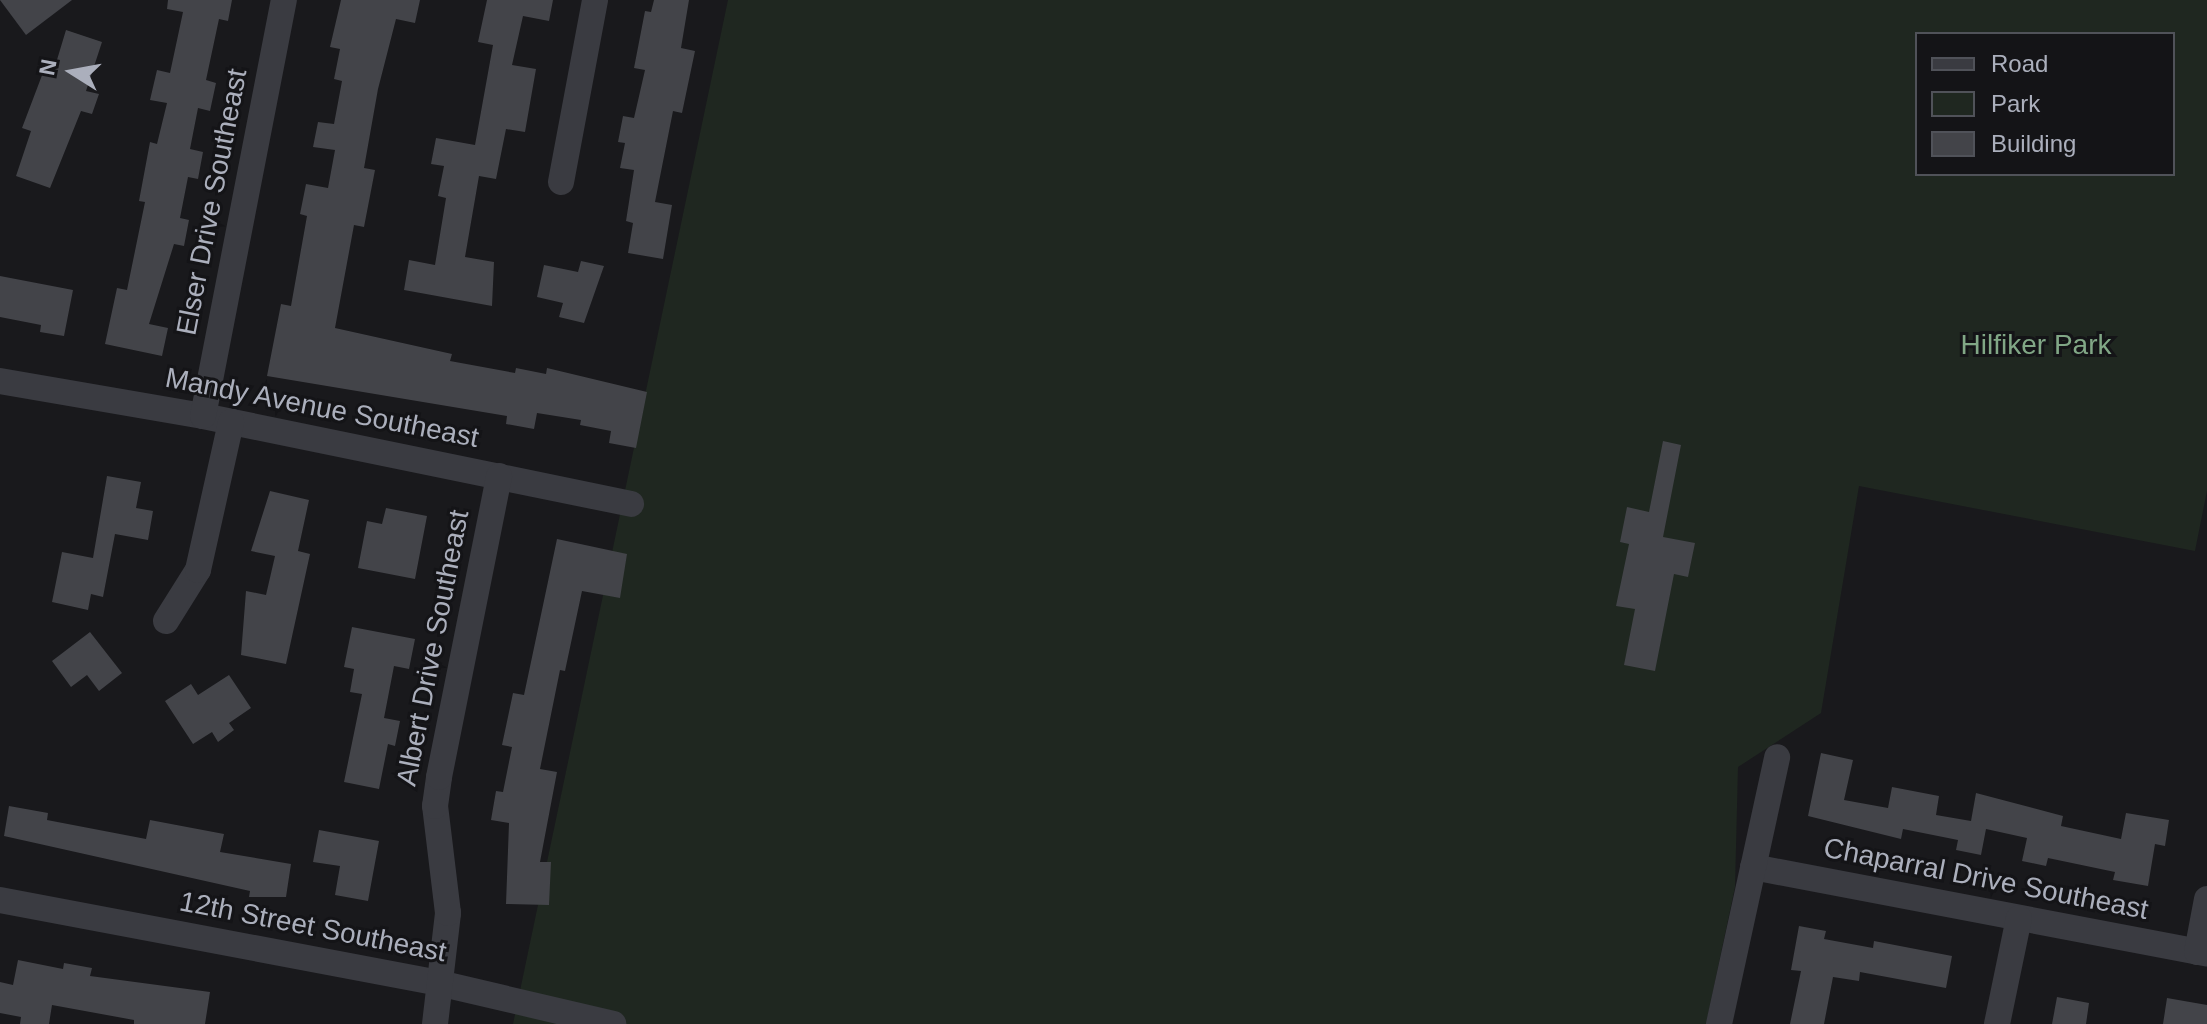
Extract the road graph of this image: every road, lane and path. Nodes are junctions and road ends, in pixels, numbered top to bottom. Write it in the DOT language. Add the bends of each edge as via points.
graph roads {
  1 [pos="284,0"];
  2 [pos="595,0"];
  3 [pos="561,182"];
  4 [pos="0,381"];
  5 [pos="203,416"];
  6 [pos="231,422"];
  7 [pos="499,476"];
  8 [pos="631,504"];
  9 [pos="166,621"];
  10 [pos="1777,757"];
  11 [pos="1753,867"];
  12 [pos="2207,899"];
  13 [pos="0,900"];
  14 [pos="2019,918"];
  15 [pos="2202,953"];
  16 [pos="443,984"];
  17 [pos="435,1024"];
  18 [pos="613,1024"];
  19 [pos="1719,1024"];
  20 [pos="1997,1024"];
  1 -- 5 [label="street, Elser Drive Southeast"];
  2 -- 3 [label="street"];
  4 -- 5 [label="street, Mandy Avenue Southeast"];
  5 -- 6 [label="street, Mandy Avenue Southeast"];
  6 -- 7 [label="street, Mandy Avenue Southeast"];
  6 -- 9 [label="street" via="198,570"];
  7 -- 8 [label="street, Mandy Avenue Southeast"];
  7 -- 16 [label="street, Albert Drive Southeast" via="435,806 448,913"];
  10 -- 11 [label="street"];
  11 -- 14 [label="street, Chaparral Drive Southeast"];
  11 -- 19 [label="street"];
  12 -- 15 [label="street"];
  13 -- 16 [label="street, 12th Street Southeast"];
  14 -- 15 [label="street, Chaparral Drive Southeast"];
  14 -- 20 [label="street"];
  16 -- 17 [label="street, Albert Drive Southeast"];
  16 -- 18 [label="street, 12th Street Southeast"];
}
